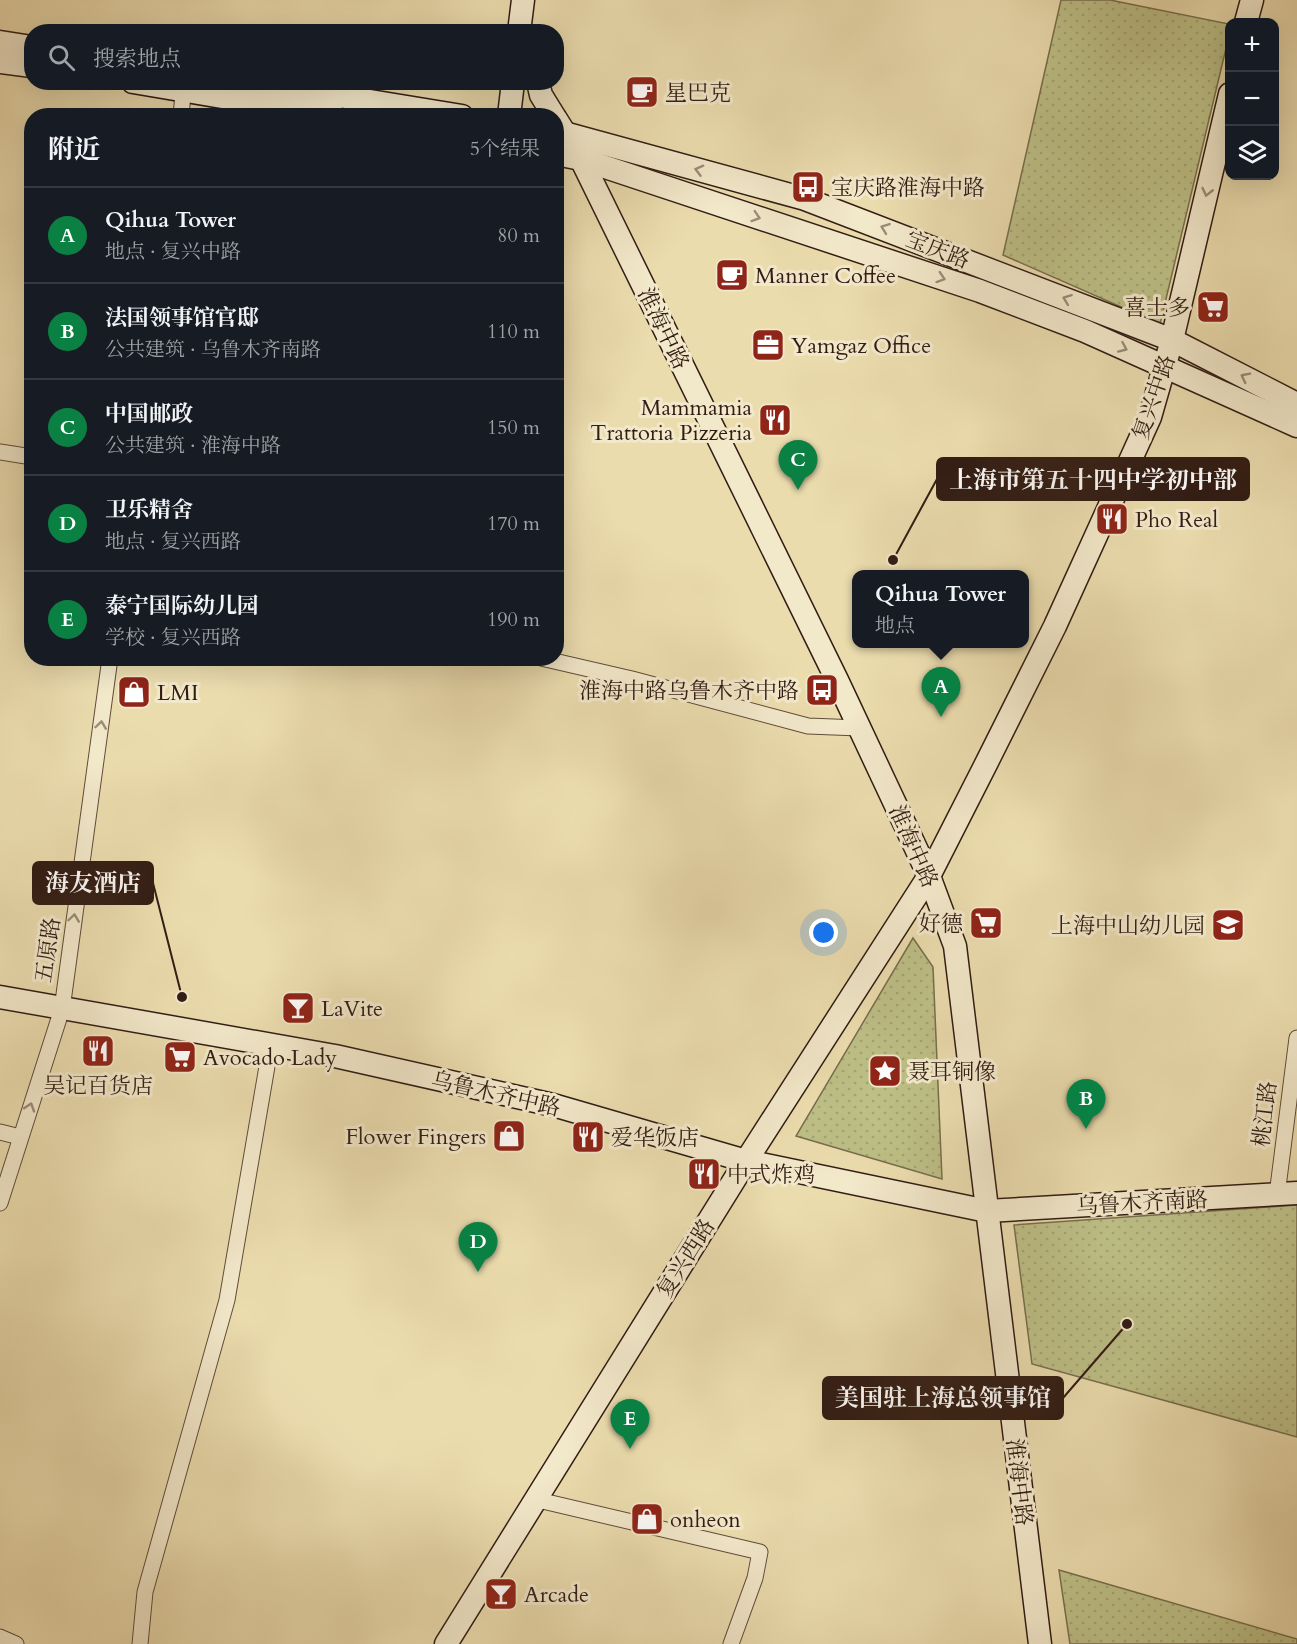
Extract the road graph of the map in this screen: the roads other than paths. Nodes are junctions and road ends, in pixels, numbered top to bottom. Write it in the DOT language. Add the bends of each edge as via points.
graph roads {
  1 [pos="523,0"];
  2 [pos="1252,0"];
  3 [pos="1247,18"];
  4 [pos="520,24"];
  5 [pos="525,24"];
  6 [pos="0,42"];
  7 [pos="24,46"];
  8 [pos="0,62"];
  9 [pos="24,65"];
  10 [pos="184,90"];
  11 [pos="200,90"];
  12 [pos="303,90"];
  13 [pos="512,90"];
  14 [pos="540,90"];
  15 [pos="182,108"];
  16 [pos="293,108"];
  17 [pos="413,108"];
  18 [pos="510,108"];
  19 [pos="549,108"];
  20 [pos="1225,115"];
  21 [pos="564,126"];
  22 [pos="564,133"];
  23 [pos="564,156"];
  24 [pos="581,159"];
  25 [pos="1172,340"];
  26 [pos="1164,366"];
  27 [pos="1297,404"];
  28 [pos="1297,426"];
  29 [pos="0,452"];
  30 [pos="24,456"];
  31 [pos="564,663"];
  32 [pos="109,666"];
  33 [pos="859,728"];
  34 [pos="929,876"];
  35 [pos="0,997"];
  36 [pos="62,1009"];
  37 [pos="1297,1038"];
  38 [pos="271,1043"];
  39 [pos="0,1132"];
  40 [pos="20,1137"];
  41 [pos="746,1161"];
  42 [pos="1287,1194"];
  43 [pos="0,1203"];
  44 [pos="987,1211"];
  45 [pos="534,1499"];
  46 [pos="0,1637"];
  47 [pos="16,1644"];
  48 [pos="140,1644"];
  49 [pos="446,1644"];
  50 [pos="731,1644"];
  51 [pos="1040,1644"];
  1 -- 4 [label="main road"];
  1 -- 5 [label="main road"];
  2 -- 3 [label="main road"];
  6 -- 7 [label="main road"];
  8 -- 9 [label="main road"];
  10 -- 15 [label="street"];
  11 -- 16 [label="main road"];
  12 -- 17 [label="main road"];
  13 -- 18 [label="main road"];
  14 -- 19 [label="main road, 淮海中路"];
  20 -- 25 [label="main road, 复兴中路, one-way"];
  25 -- 21 [label="main road, 宝庆路, one-way" via="806,199"];
  22 -- 24 [label="main road, 淮海中路"];
  23 -- 24 [label="main road, 宝庆路"];
  24 -- 26 [label="main road, 宝庆路, one-way" via="980,291"];
  24 -- 33 [label="main road, 淮海中路"];
  25 -- 26 [label="main road, 复兴中路"];
  27 -- 25 [label="main road, 宝庆路, one-way"];
  26 -- 28 [label="main road, 宝庆路"];
  26 -- 34 [label="main road, 复兴中路" via="1150,417 1060,615"];
  29 -- 30 [label="street"];
  31 -- 33 [label="street" via="808,726"];
  36 -- 32 [label="street, 五原路, one-way"];
  33 -- 34 [label="main road, 淮海中路"];
  34 -- 41 [label="main road, 复兴西路"];
  34 -- 44 [label="main road, 淮海中路" via="955,946"];
  35 -- 36 [label="main road, 乌鲁木齐中路"];
  36 -- 38 [label="main road, 乌鲁木齐中路"];
  40 -- 36 [label="street, 五原路, one-way"];
  37 -- 42 [label="street, 桃江路"];
  38 -- 41 [label="main road, 乌鲁木齐中路" via="553,1105"];
  38 -- 48 [label="street" via="227,1300 145,1592"];
  39 -- 40 [label="street"];
  40 -- 43 [label="street, 五原路"];
  41 -- 44 [label="main road, 乌鲁木齐中路"];
  41 -- 45 [label="main road, 复兴西路"];
  42 -- 44 [label="main road, 乌鲁木齐南路"];
  44 -- 51 [label="main road, 淮海中路"];
  45 -- 49 [label="main road, 复兴西路"];
  45 -- 50 [label="street" via="760,1552 755,1578"];
  46 -- 47 [label="street"];
}
